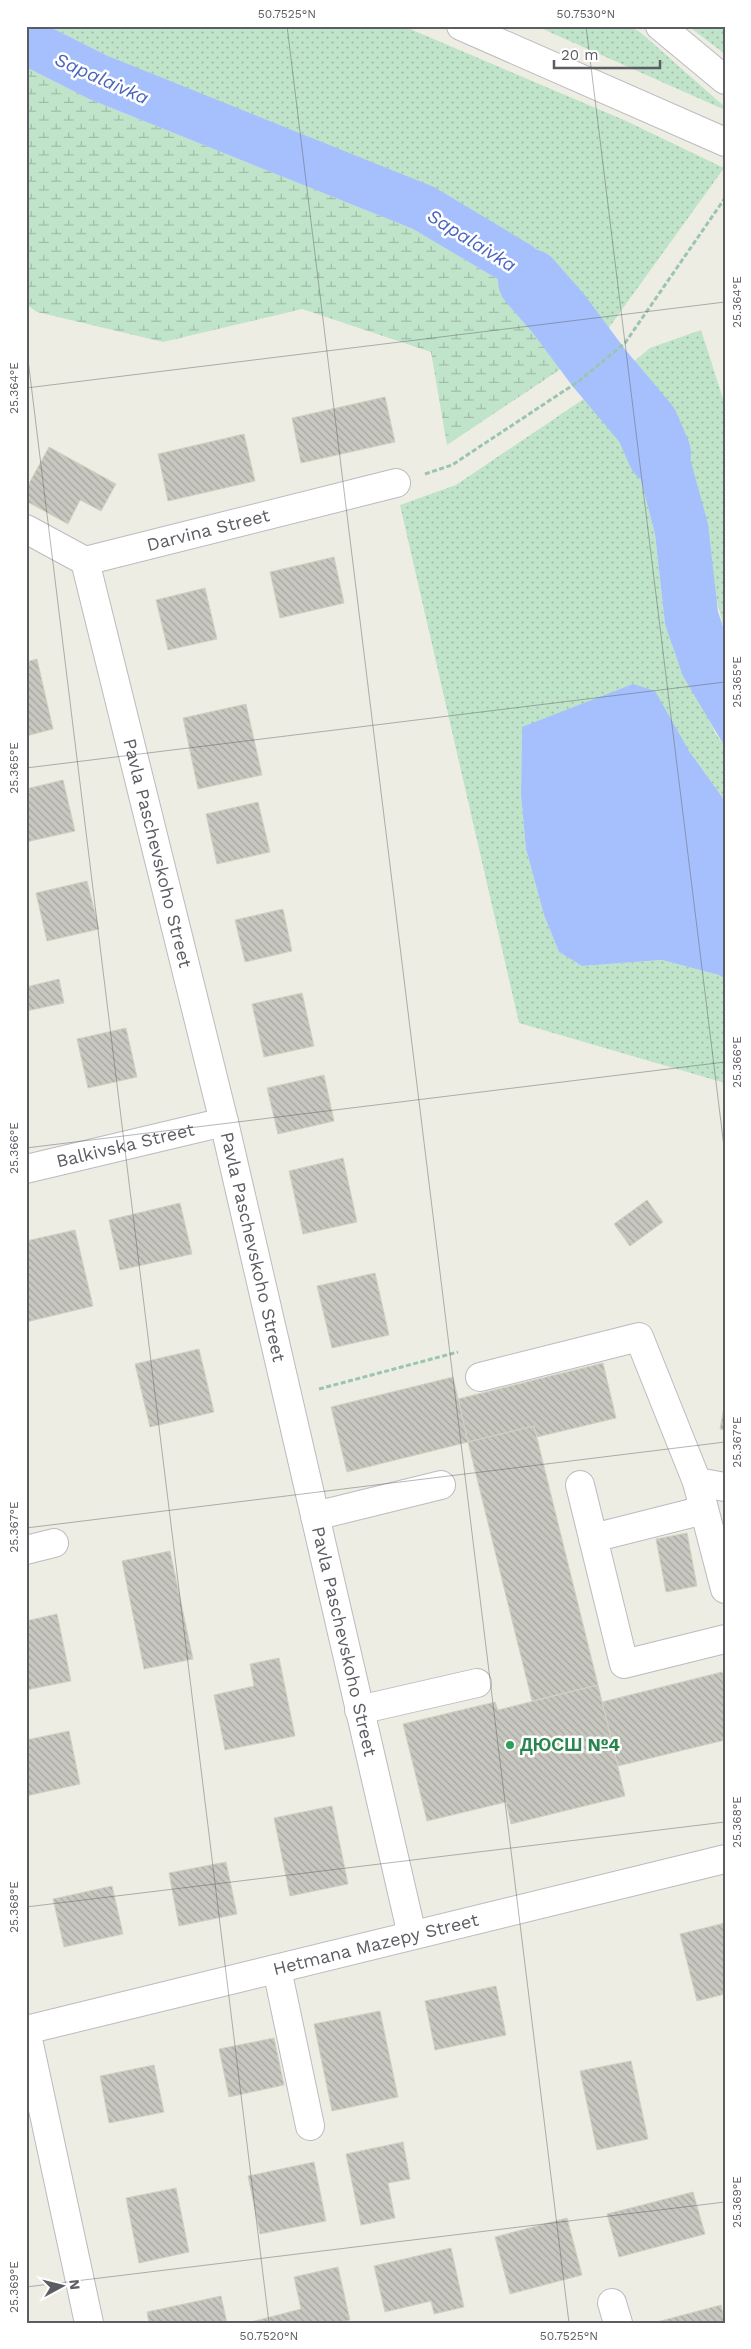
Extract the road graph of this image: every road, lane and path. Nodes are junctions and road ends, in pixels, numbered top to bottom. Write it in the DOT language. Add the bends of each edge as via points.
graph roads {
  1 [pos="461,26"];
  2 [pos="660,26"];
  3 [pos="725,80"];
  4 [pos="725,142"];
  5 [pos="725,198"];
  6 [pos="396,483"];
  7 [pos="26,529"];
  8 [pos="85,561"];
  9 [pos="224,1122"];
  10 [pos="26,1170"];
  11 [pos="447,1355"];
  12 [pos="480,1376"];
  13 [pos="287,1397"];
  14 [pos="697,1482"];
  15 [pos="441,1485"];
  16 [pos="580,1485"];
  17 [pos="725,1487"];
  18 [pos="704,1510"];
  19 [pos="315,1516"];
  20 [pos="593,1538"];
  21 [pos="54,1543"];
  22 [pos="26,1550"];
  23 [pos="725,1589"];
  24 [pos="725,1639"];
  25 [pos="477,1683"];
  26 [pos="359,1710"];
  27 [pos="725,1859"];
  28 [pos="412,1935"];
  29 [pos="277,1968"];
  30 [pos="26,2030"];
  31 [pos="310,2126"];
  32 [pos="89,2323"];
  1 -- 4 [label="street"];
  2 -- 3 [label="street"];
  5 -- 6 [label="path" via="625,343 579,381 452,464"];
  6 -- 8 [label="street, Darvina Street"];
  7 -- 8 [label="street"];
  8 -- 9 [label="street, Pavla Paschevskoho Street"];
  9 -- 10 [label="street, Balkivska Street"];
  9 -- 13 [label="street, Pavla Paschevskoho Street"];
  11 -- 13 [label="path"];
  12 -- 14 [label="street" via="639,1337"];
  13 -- 19 [label="street, Pavla Paschevskoho Street"];
  14 -- 17 [label="street"];
  14 -- 18 [label="street"];
  15 -- 19 [label="street"];
  16 -- 20 [label="street"];
  18 -- 20 [label="street"];
  18 -- 23 [label="street"];
  19 -- 26 [label="street, Pavla Paschevskoho Street"];
  20 -- 24 [label="street" via="624,1664"];
  21 -- 22 [label="street"];
  25 -- 26 [label="street"];
  26 -- 28 [label="street, Pavla Paschevskoho Street"];
  27 -- 28 [label="street, Hetmana Mazepy Street"];
  28 -- 29 [label="street, Hetmana Mazepy Street"];
  29 -- 30 [label="street, Hetmana Mazepy Street"];
  29 -- 31 [label="street"];
  30 -- 32 [label="street"];
}
